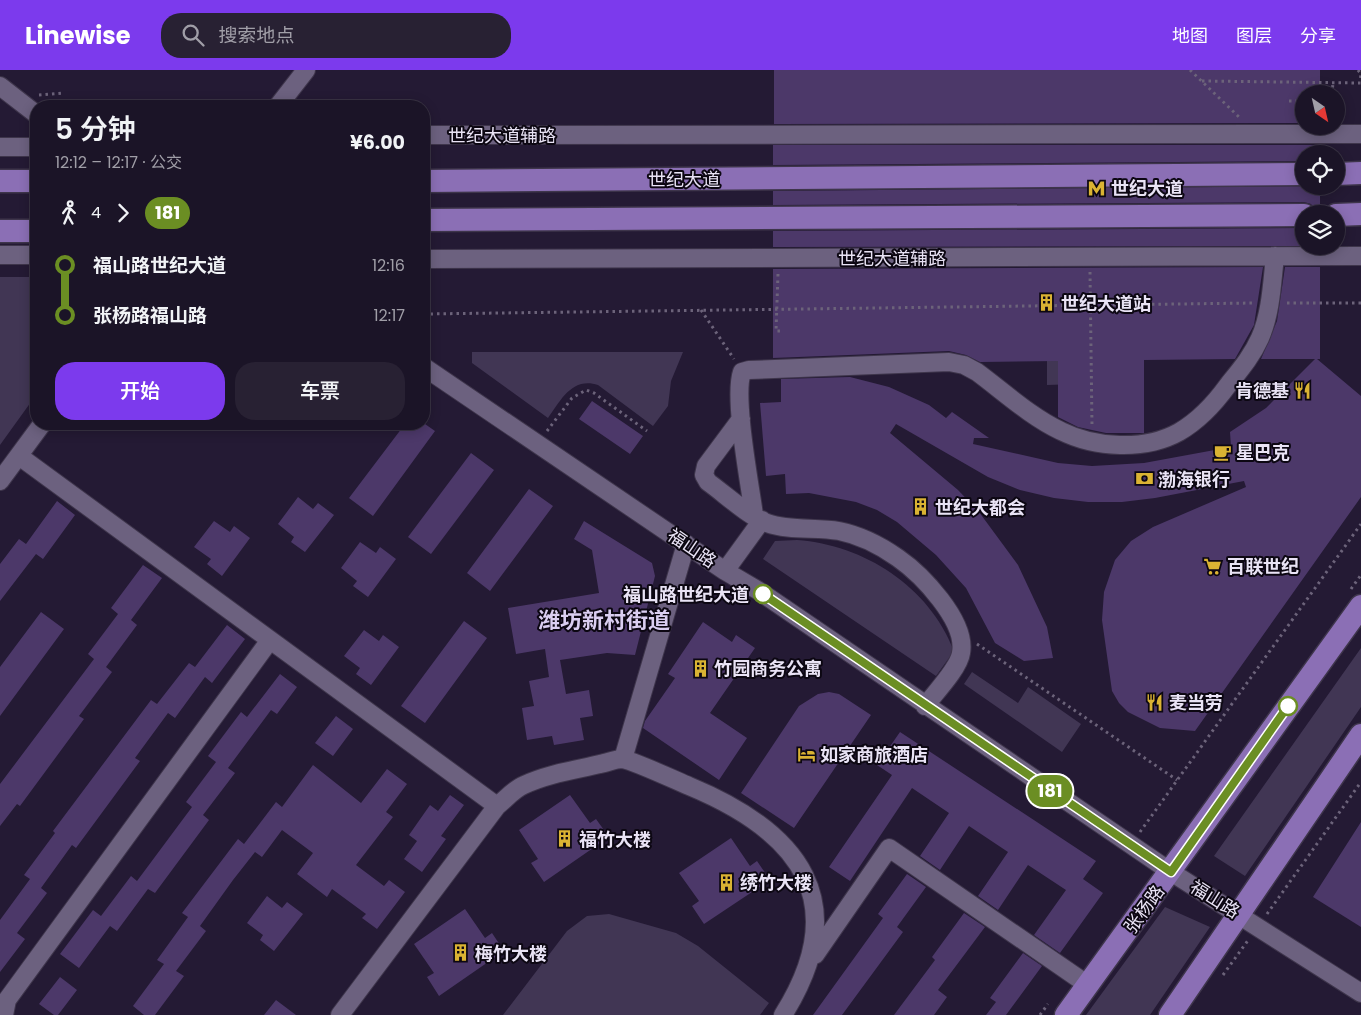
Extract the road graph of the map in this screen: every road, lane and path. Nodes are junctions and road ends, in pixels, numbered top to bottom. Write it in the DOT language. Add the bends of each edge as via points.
graph roads {
  1 [pos="306,70"];
  2 [pos="1190,70"];
  3 [pos="1358,70"];
  4 [pos="1202,81"];
  5 [pos="1333,82"];
  6 [pos="1361,82"];
  7 [pos="1333,85"];
  8 [pos="0,86"];
  9 [pos="283,100"];
  10 [pos="1289,101"];
  11 [pos="1295,101"];
  12 [pos="30,109"];
  13 [pos="1256,134"];
  14 [pos="1361,134"];
  15 [pos="430,136"];
  16 [pos="0,147"];
  17 [pos="30,147"];
  18 [pos="1295,174"];
  19 [pos="1345,174"];
  20 [pos="1361,174"];
  21 [pos="30,180"];
  22 [pos="0,181"];
  23 [pos="430,181"];
  24 [pos="1361,214"];
  25 [pos="1295,215"];
  26 [pos="1345,215"];
  27 [pos="430,220"];
  28 [pos="30,230"];
  29 [pos="0,231"];
  30 [pos="0,255"];
  31 [pos="30,255"];
  32 [pos="1275,256"];
  33 [pos="1361,256"];
  34 [pos="1090,257"];
  35 [pos="779,258"];
  36 [pos="430,259"];
  37 [pos="1361,302"];
  38 [pos="1269,303"];
  39 [pos="1090,305"];
  40 [pos="777,309"];
  41 [pos="701,310"];
  42 [pos="430,314"];
  43 [pos="782,332"];
  44 [pos="430,371"];
  45 [pos="742,372"];
  46 [pos="741,419"];
  47 [pos="38,430"];
  48 [pos="647,431"];
  49 [pos="1092,441"];
  50 [pos="537,444"];
  51 [pos="19,456"];
  52 [pos="0,481"];
  53 [pos="758,517"];
  54 [pos="1361,524"];
  55 [pos="686,544"];
  56 [pos="725,571"];
  57 [pos="1361,606"];
  58 [pos="270,640"];
  59 [pos="961,641"];
  60 [pos="926,706"];
  61 [pos="1361,735"];
  62 [pos="623,759"];
  63 [pos="1177,780"];
  64 [pos="1361,782"];
  65 [pos="497,806"];
  66 [pos="1130,845"];
  67 [pos="1171,872"];
  68 [pos="1239,914"];
  69 [pos="1258,926"];
  70 [pos="810,962"];
  71 [pos="1218,983"];
  72 [pos="1088,985"];
  73 [pos="1361,993"];
  74 [pos="4,1015"];
  75 [pos="340,1015"];
  76 [pos="783,1015"];
  77 [pos="1066,1015"];
  78 [pos="1170,1015"];
  1 -- 9 [label="street"];
  2 -- 4 [label="path"];
  3 -- 6 [label="path"];
  4 -- 5 [label="path"];
  4 -- 13 [label="path"];
  5 -- 6 [label="path"];
  5 -- 7 [label="path"];
  8 -- 12 [label="street"];
  10 -- 11 [label="path"];
  13 -- 14 [label="street, 世纪大道辅路"];
  13 -- 15 [label="street, 世纪大道辅路"];
  16 -- 17 [label="street"];
  18 -- 23 [label="main road, 世纪大道"];
  19 -- 20 [label="main road"];
  21 -- 22 [label="main road"];
  24 -- 26 [label="main road"];
  25 -- 27 [label="main road"];
  28 -- 29 [label="main road"];
  30 -- 31 [label="street"];
  32 -- 33 [label="street, 世纪大道辅路"];
  32 -- 34 [label="street, 世纪大道辅路"];
  32 -- 38 [label="street"];
  34 -- 35 [label="street, 世纪大道辅路"];
  34 -- 39 [label="path"];
  35 -- 36 [label="street, 世纪大道辅路"];
  35 -- 40 [label="path"];
  37 -- 38 [label="path"];
  38 -- 39 [label="path"];
  38 -- 49 [label="street" via="1260,337 1244,366 1194,422 1169,436 1140,444"];
  39 -- 40 [label="path"];
  39 -- 49 [label="path"];
  40 -- 41 [label="path"];
  40 -- 43 [label="path" via="776,331"];
  41 -- 42 [label="path"];
  41 -- 45 [label="path"];
  44 -- 50 [label="street, 福山路"];
  45 -- 46 [label="street" via="739,380"];
  45 -- 49 [label="street" via="949,362 964,365 1062,432"];
  46 -- 53 [label="street"];
  46 -- 53 [label="street" via="706,466 704,475 708,482"];
  47 -- 51 [label="street"];
  48 -- 50 [label="path" via="586,390 572,398"];
  50 -- 55 [label="street, 福山路"];
  51 -- 52 [label="street"];
  51 -- 58 [label="street"];
  53 -- 56 [label="street"];
  53 -- 59 [label="street" via="770,524 840,531 897,557 929,586 942,603 953,619"];
  54 -- 63 [label="path"];
  55 -- 56 [label="street, 福山路"];
  55 -- 62 [label="street"];
  56 -- 60 [label="street, 福山路"];
  57 -- 67 [label="main road, 张杨路"];
  58 -- 65 [label="street"];
  58 -- 74 [label="street" via="7,1000"];
  59 -- 60 [label="street" via="961,655"];
  59 -- 63 [label="path" via="976,643"];
  60 -- 66 [label="street, 福山路"];
  61 -- 68 [label="main road"];
  62 -- 65 [label="street" via="549,776 522,786"];
  62 -- 70 [label="street" via="713,796 756,821 789,852 805,875 815,903 816,932"];
  63 -- 66 [label="path"];
  64 -- 69 [label="path"];
  65 -- 75 [label="street"];
  66 -- 67 [label="street, 福山路"];
  67 -- 68 [label="street, 福山路"];
  67 -- 72 [label="main road, 张杨路"];
  68 -- 69 [label="street, 福山路"];
  68 -- 78 [label="main road"];
  69 -- 71 [label="path"];
  69 -- 73 [label="street, 福山路"];
  70 -- 72 [label="street" via="889,848"];
  70 -- 76 [label="street" via="798,992"];
  72 -- 77 [label="main road, 张杨路"];
}
